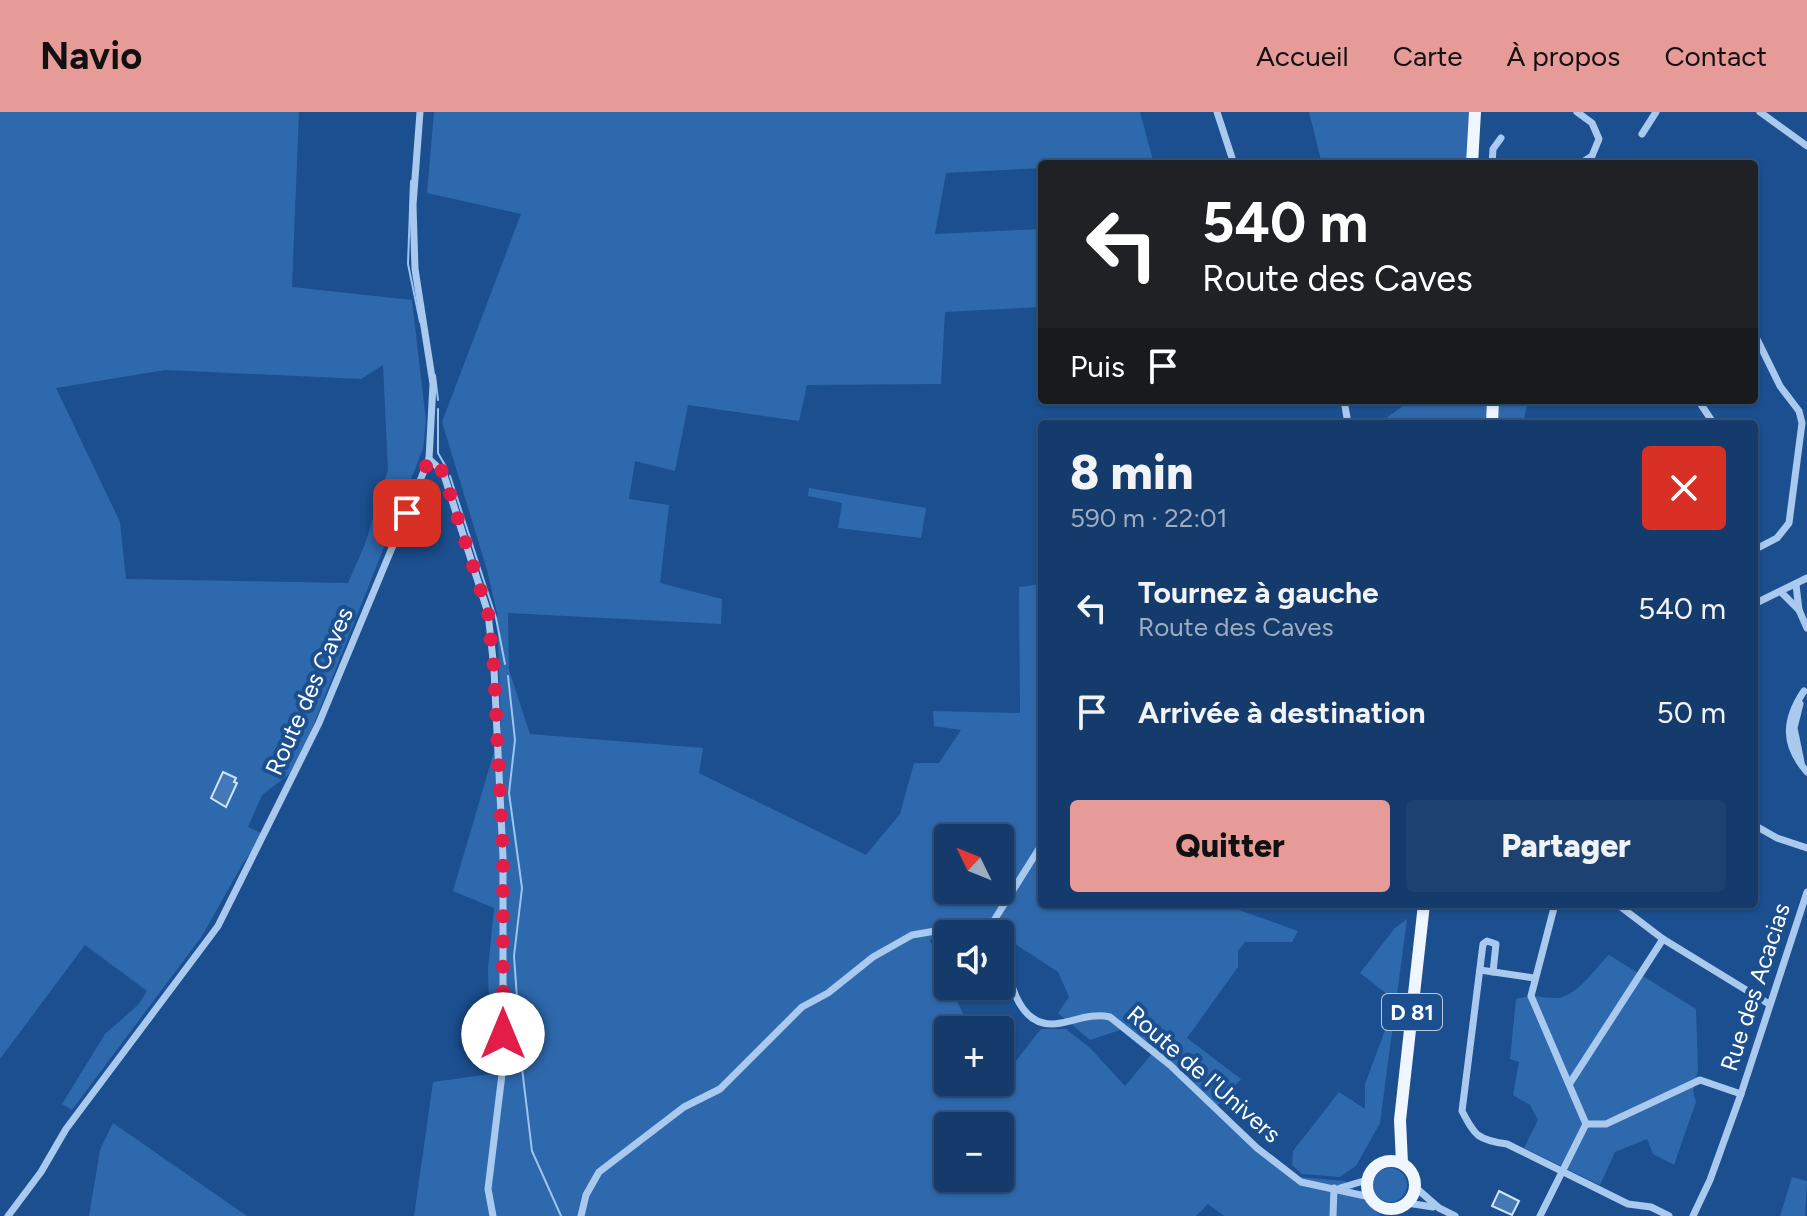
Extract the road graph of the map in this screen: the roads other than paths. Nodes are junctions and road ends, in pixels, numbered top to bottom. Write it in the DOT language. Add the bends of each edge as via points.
graph roads {
  1 [pos="420,112"];
  2 [pos="1217,112"];
  3 [pos="1475,112"];
  4 [pos="1577,112"];
  5 [pos="1656,112"];
  6 [pos="1760,112"];
  7 [pos="1642,134"];
  8 [pos="1501,138"];
  9 [pos="1807,146"];
  10 [pos="1233,160"];
  11 [pos="1472,160"];
  12 [pos="1492,160"];
  13 [pos="1586,160"];
  14 [pos="1758,341"];
  15 [pos="429,459"];
  16 [pos="1758,548"];
  17 [pos="1807,578"];
  18 [pos="1796,585"];
  19 [pos="1781,592"];
  20 [pos="1758,602"];
  21 [pos="1799,610"];
  22 [pos="1807,628"];
  23 [pos="1806,688"];
  24 [pos="1805,770"];
  25 [pos="1758,827"];
  26 [pos="1807,848"];
  27 [pos="1038,850"];
  28 [pos="1807,892"];
  29 [pos="1424,908"];
  30 [pos="1554,908"];
  31 [pos="1622,908"];
  32 [pos="994,920"];
  33 [pos="934,931"];
  34 [pos="1663,939"];
  35 [pos="1480,970"];
  36 [pos="1493,972"];
  37 [pos="1534,978"];
  38 [pos="1014,995"];
  39 [pos="1769,1004"];
  40 [pos="1570,1083"];
  41 [pos="1741,1094"];
  42 [pos="1400,1120"];
  43 [pos="1586,1124"];
  44 [pos="1386,1161"];
  45 [pos="1402,1163"];
  46 [pos="1562,1171"];
  47 [pos="1367,1180"];
  48 [pos="1415,1187"];
  49 [pos="1336,1188"];
  50 [pos="1376,1206"];
  51 [pos="1439,1208"];
  52 [pos="1400,1209"];
  53 [pos="8,1216"];
  54 [pos="493,1216"];
  55 [pos="581,1216"];
  56 [pos="1333,1216"];
  57 [pos="1455,1216"];
  58 [pos="1540,1216"];
  59 [pos="1669,1216"];
  60 [pos="1693,1216"];
  1 -- 15 [label="street, Route des Caves" via="413,205 415,269 433,384"];
  2 -- 10 [label="street"];
  3 -- 11 [label="main road"];
  4 -- 13 [label="street" via="1592,123 1599,139"];
  5 -- 7 [label="street"];
  6 -- 9 [label="street"];
  8 -- 12 [label="street"];
  14 -- 16 [label="street" via="1802,423 1789,523 1777,538"];
  15 -- 53 [label="street, Route des Caves" via="319,723 218,926 66,1129"];
  15 -- 54 [label="street" via="443,472 488,613 494,669 503,857 503,1066 488,1189"];
  17 -- 18 [label="street"];
  18 -- 19 [label="street"];
  18 -- 21 [label="street"];
  19 -- 20 [label="street"];
  19 -- 21 [label="street"];
  21 -- 22 [label="street"];
  23 -- 24 [label="street" via="1794,728"];
  25 -- 26 [label="street"];
  27 -- 32 [label="street"];
  28 -- 39 [label="street, Rue des Acacias"];
  29 -- 42 [label="main road, D 81"];
  30 -- 37 [label="street"];
  31 -- 34 [label="street"];
  33 -- 55 [label="street" via="912,935 873,957 802,1007 720,1089 684,1107 599,1172"];
  34 -- 39 [label="street"];
  34 -- 40 [label="street"];
  35 -- 36 [label="street"];
  35 -- 36 [label="street" via="1487,941 1496,946"];
  35 -- 46 [label="street" via="1462,1111 1473,1133"];
  36 -- 37 [label="street"];
  37 -- 40 [label="street" via="1531,996"];
  38 -- 49 [label="street, Route de l'Univers" via="1031,1016 1049,1024 1109,1017 1301,1182"];
  39 -- 41 [label="street, Rue des Acacias"];
  40 -- 43 [label="street"];
  41 -- 43 [label="street, Rue des Acacias" via="1700,1080 1606,1124"];
  41 -- 60 [label="street, Rue des Acacias"];
  42 -- 44 [label="main road, D 81"];
  42 -- 45 [label="main road, D 81"];
  43 -- 46 [label="street"];
  44 -- 45 [label="main road"];
  44 -- 47 [label="main road"];
  45 -- 48 [label="main road" via="1412,1173"];
  46 -- 58 [label="street"];
  46 -- 59 [label="street" via="1628,1204"];
  47 -- 49 [label="street, Route de l'Univers"];
  47 -- 50 [label="main road"];
  48 -- 51 [label="street"];
  48 -- 52 [label="main road"];
  49 -- 50 [label="street, Route de l'Univers"];
  49 -- 56 [label="street"];
  50 -- 52 [label="main road"];
  51 -- 52 [label="street"];
  51 -- 57 [label="street"];
}
